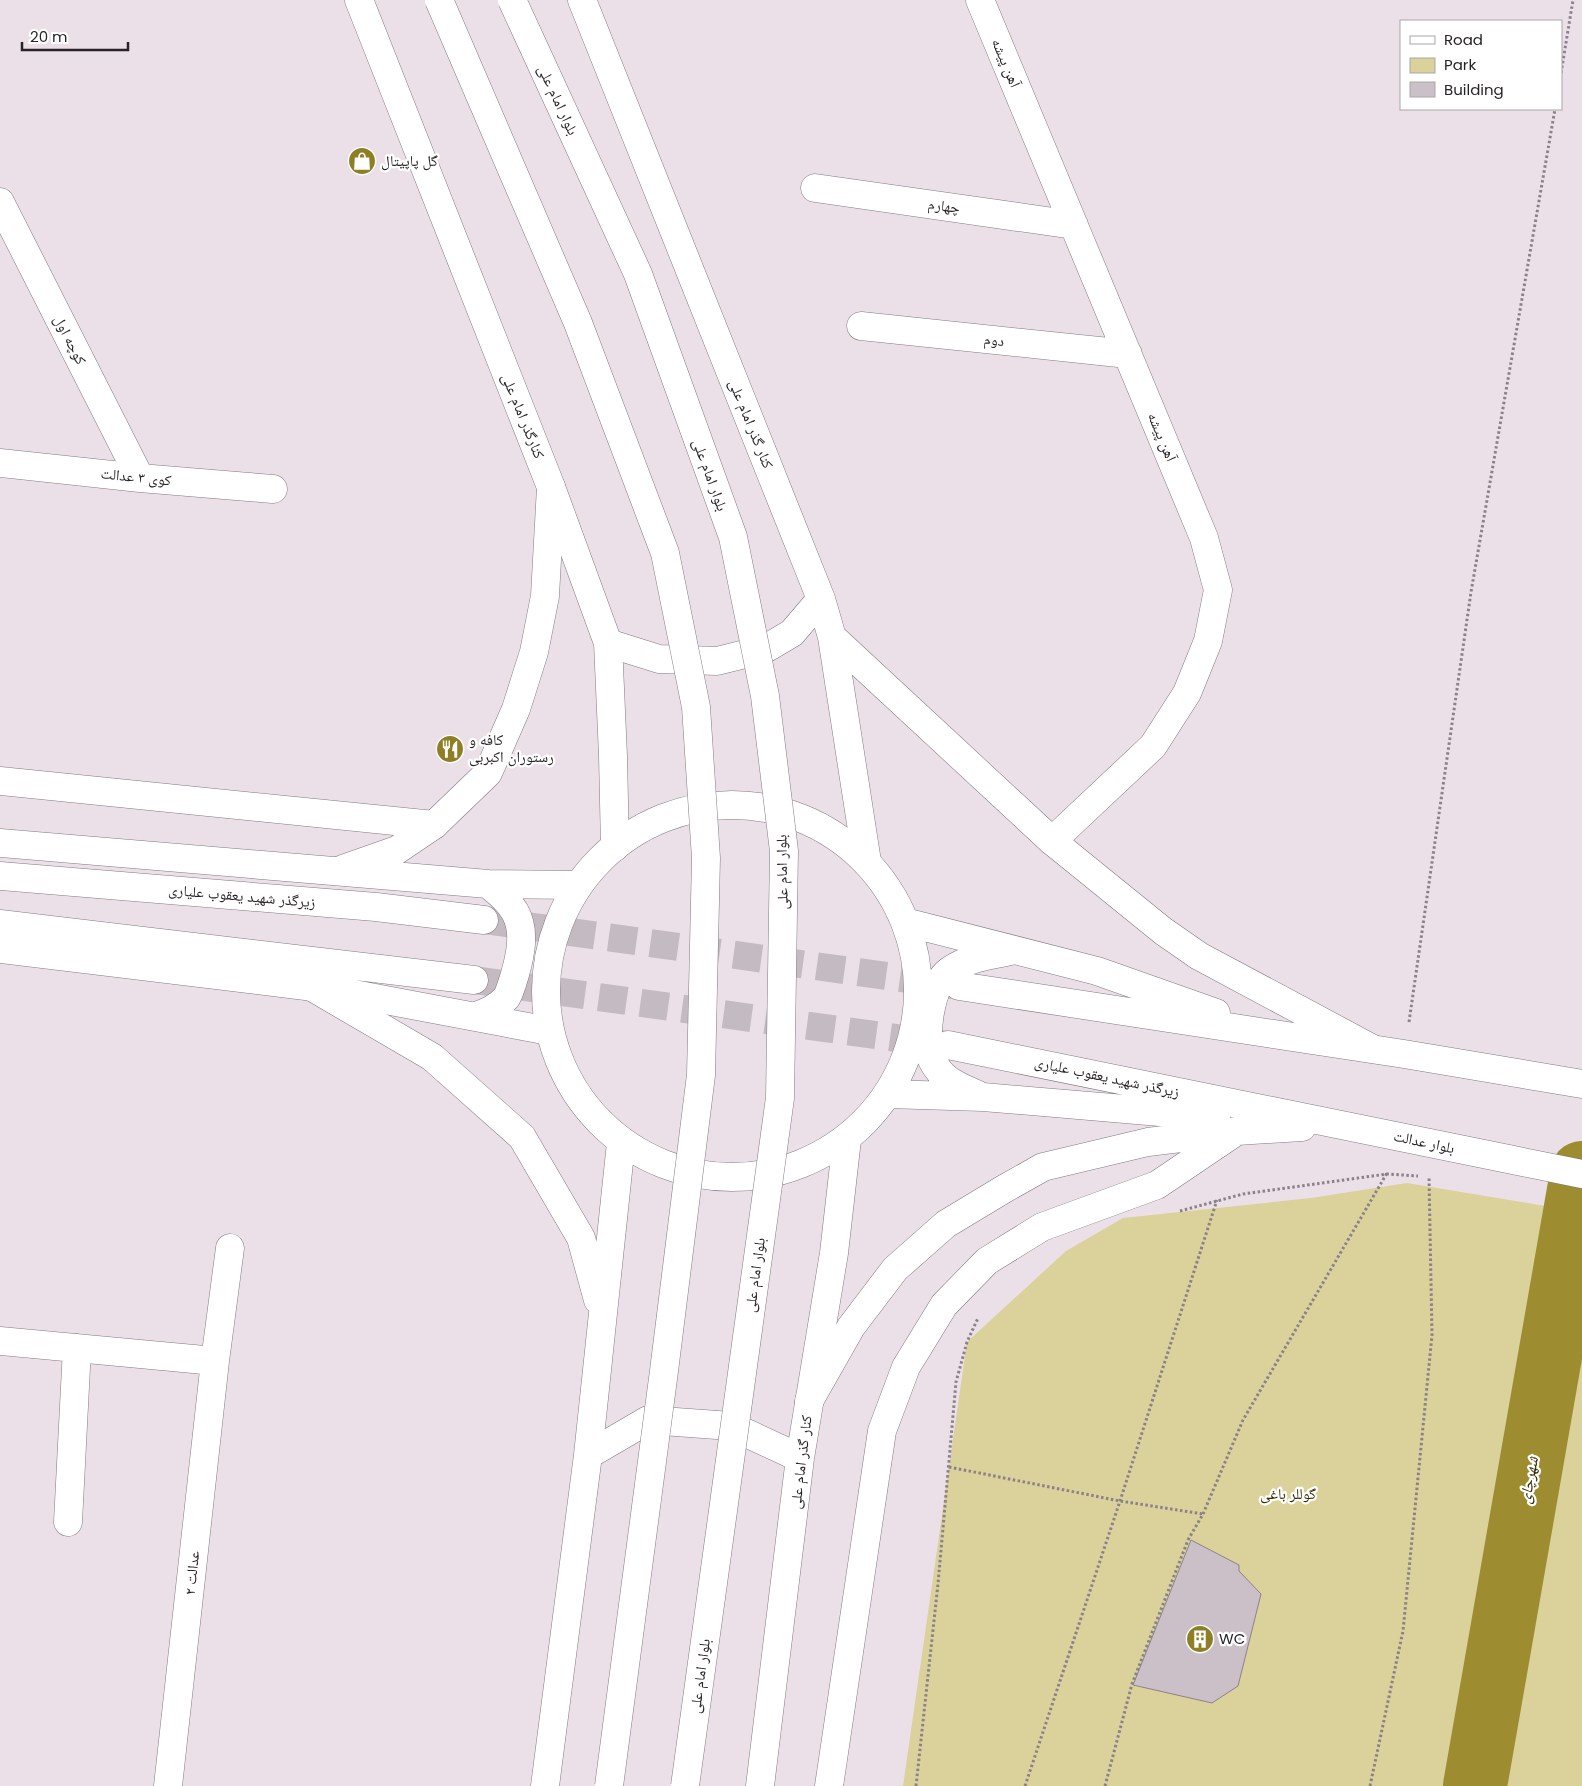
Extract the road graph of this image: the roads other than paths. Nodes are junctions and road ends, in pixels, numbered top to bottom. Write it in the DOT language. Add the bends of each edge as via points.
graph roads {
  1 [pos="359,0"];
  2 [pos="439,0"];
  3 [pos="512,0"];
  4 [pos="582,0"];
  5 [pos="980,0"];
  6 [pos="815,188"];
  7 [pos="0,202"];
  8 [pos="1074,225"];
  9 [pos="861,326"];
  10 [pos="1128,354"];
  11 [pos="0,463"];
  12 [pos="140,478"];
  13 [pos="551,486"];
  14 [pos="273,490"];
  15 [pos="822,599"];
  16 [pos="832,638"];
  17 [pos="608,643"];
  18 [pos="0,781"];
  19 [pos="434,826"];
  20 [pos="1052,842"];
  21 [pos="0,843"];
  22 [pos="615,847"];
  23 [pos="867,862"];
  24 [pos="333,872"];
  25 [pos="0,876"];
  26 [pos="488,884"];
  27 [pos="579,885"];
  28 [pos="484,920"];
  29 [pos="906,922"];
  30 [pos="0,924"];
  31 [pos="0,950"];
  32 [pos="1017,950"];
  33 [pos="474,980"];
  34 [pos="959,986"];
  35 [pos="312,987"];
  36 [pos="476,1016"];
  37 [pos="549,1031"];
  38 [pos="1276,1034"];
  39 [pos="948,1045"];
  40 [pos="1374,1050"];
  41 [pos="1582,1084"];
  42 [pos="888,1094"];
  43 [pos="983,1097"];
  44 [pos="1266,1110"];
  45 [pos="1340,1124"];
  46 [pos="1237,1131"];
  47 [pos="847,1139"];
  48 [pos="621,1143"];
  49 [pos="1582,1174"];
  50 [pos="230,1248"];
  51 [pos="602,1317"];
  52 [pos="0,1341"];
  53 [pos="77,1348"];
  54 [pos="215,1361"];
  55 [pos="809,1401"];
  56 [pos="588,1455"];
  57 [pos="800,1458"];
  58 [pos="68,1522"];
  59 [pos="168,1786"];
  60 [pos="545,1786"];
  61 [pos="610,1786"];
  62 [pos="685,1786"];
  63 [pos="760,1786"];
  64 [pos="829,1786"];
  1 -- 13 [label="main road, کنارگذر امام علی"];
  2 -- 61 [label="main road, bridge" via="578,323 665,553 696,707 706,858 701,1075"];
  3 -- 62 [label="main road, بلوار امام علی, bridge" via="638,274 733,538 765,696 784,851 780,1098"];
  4 -- 15 [label="main road, کنار گذر امام علی"];
  5 -- 8 [label="main road, آهن پیشه"];
  6 -- 8 [label="main road, چهارم"];
  7 -- 12 [label="main road, کوچه اول"];
  8 -- 10 [label="main road, آهن پیشه"];
  9 -- 10 [label="main road, دوم"];
  10 -- 20 [label="main road, آهن پیشه" via="1204,538 1218,590 1208,641 1198,667 1187,693 1153,746"];
  11 -- 12 [label="main road, کوی ۳ عدالت"];
  12 -- 14 [label="main road, کوی ۳ عدالت"];
  13 -- 17 [label="main road, کنارگذر امام علی"];
  13 -- 19 [label="main road" via="545,596 534,652 516,709 488,773"];
  15 -- 16 [label="main road, کنار گذر امام علی"];
  15 -- 17 [label="main road" via="792,633 765,650 717,661 659,659"];
  16 -- 20 [label="main road"];
  16 -- 23 [label="main road, کنار گذر امام علی"];
  17 -- 22 [label="main road, کنارگذر امام علی"];
  18 -- 19 [label="main road"];
  19 -- 24 [label="main road" via="396,850"];
  20 -- 40 [label="main road" via="1199,956"];
  21 -- 24 [label="main road"];
  22 -- 23 [label="main road" via="662,818 716,805 772,809 823,828"];
  22 -- 27 [label="main road"];
  23 -- 29 [label="main road" via="889,890"];
  24 -- 26 [label="main road"];
  25 -- 28 [label="main road, زیرگذر شهید یعقوب علیاری" via="376,907"];
  26 -- 27 [label="main road"];
  26 -- 36 [label="main road" via="506,897 516,914 521,949 507,997 495,1009"];
  27 -- 37 [label="main road" via="563,912 546,970"];
  29 -- 32 [label="main road"];
  29 -- 42 [label="main road" via="916,957 915,1028 904,1062"];
  30 -- 33 [label="main road"];
  31 -- 35 [label="main road"];
  32 -- 38 [label="main road" via="1097,971"];
  32 -- 43 [label="main road" via="978,956 948,972 935,991 928,1021 930,1054 938,1069 955,1085"];
  34 -- 38 [label="main road"];
  35 -- 36 [label="main road"];
  35 -- 51 [label="main road" via="432,1057 522,1137 581,1238"];
  36 -- 37 [label="main road"];
  37 -- 48 [label="main road" via="564,1074 588,1112"];
  38 -- 40 [label="main road"];
  39 -- 44 [label="main road, زیرگذر شهید یعقوب علیاری"];
  40 -- 41 [label="main road"];
  42 -- 43 [label="main road"];
  42 -- 47 [label="main road"];
  43 -- 44 [label="main road" via="1160,1112"];
  44 -- 45 [label="main road, بلوار عدالت"];
  45 -- 46 [label="main road"];
  45 -- 49 [label="main road, بلوار عدالت"];
  46 -- 55 [label="main road" via="1148,1142 1043,1168 946,1224 895,1269 851,1327"];
  46 -- 64 [label="main road" via="1157,1184 1042,1227 987,1261 939,1313 906,1367 882,1431"];
  47 -- 48 [label="main road" via="794,1168 734,1179 674,1170"];
  47 -- 55 [label="main road, کنار گذر امام علی" via="834,1253"];
  48 -- 51 [label="main road"];
  50 -- 54 [label="main road, عدالت ۲"];
  51 -- 56 [label="main road"];
  52 -- 53 [label="main road"];
  53 -- 54 [label="main road"];
  53 -- 58 [label="main road"];
  54 -- 59 [label="main road, عدالت ۲"];
  55 -- 57 [label="main road, کنار گذر امام علی"];
  56 -- 57 [label="main road" via="648,1420 731,1426"];
  56 -- 60 [label="main road"];
  57 -- 63 [label="main road, کنار گذر امام علی"];
}
